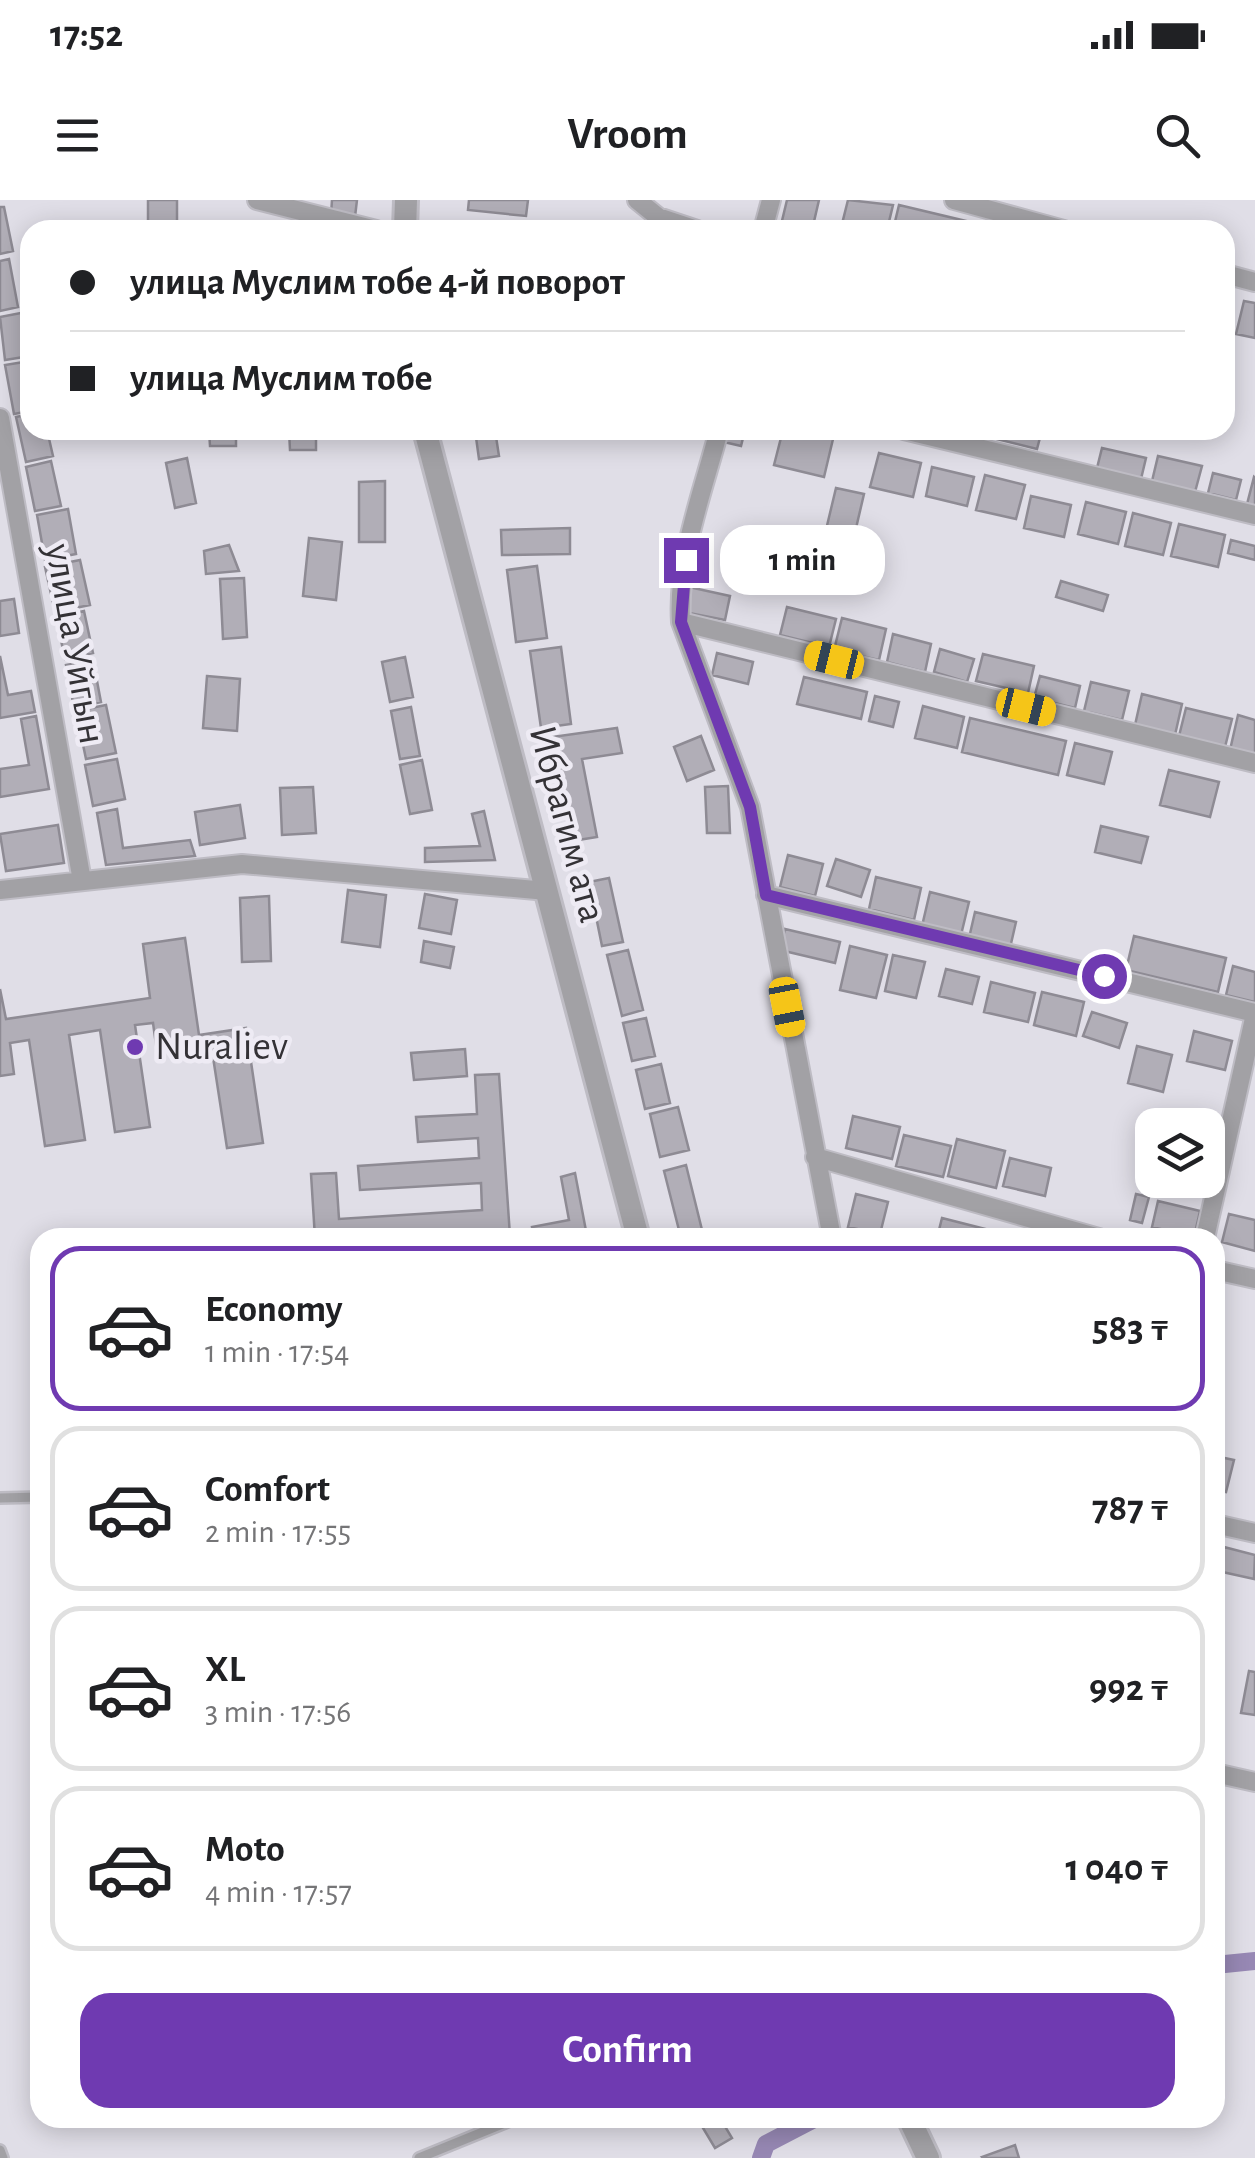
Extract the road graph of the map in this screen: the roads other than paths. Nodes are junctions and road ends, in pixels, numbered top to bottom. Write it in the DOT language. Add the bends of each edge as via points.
graph roads {
  1 [pos="257,200"];
  2 [pos="637,200"];
  3 [pos="954,200"];
  4 [pos="336,220"];
  5 [pos="667,220"];
  6 [pos="1027,220"];
  7 [pos="0,418"];
  8 [pos="427,440"];
  9 [pos="716,440"];
  10 [pos="945,440"];
  11 [pos="1255,515"];
  12 [pos="681,622"];
  13 [pos="1255,764"];
  14 [pos="82,882"];
  15 [pos="0,890"];
  16 [pos="548,891"];
  17 [pos="766,895"];
  18 [pos="1255,1013"];
  19 [pos="815,1157"];
  20 [pos="635,1228"];
  21 [pos="830,1228"];
  22 [pos="1064,1228"];
  23 [pos="1207,1228"];
  24 [pos="1225,1272"];
  25 [pos="1255,1279"];
  26 [pos="30,1497"];
  27 [pos="0,1498"];
  28 [pos="1225,1526"];
  29 [pos="1255,1533"];
  30 [pos="1225,1775"];
  31 [pos="1255,1782"];
  32 [pos="492,2128"];
  33 [pos="914,2128"];
  34 [pos="0,2150"];
  35 [pos="3,2158"];
  36 [pos="418,2158"];
  37 [pos="928,2158"];
  1 -- 4 [label="street"];
  2 -- 5 [label="street"];
  3 -- 6 [label="street"];
  7 -- 14 [label="street, улица Уйгын"];
  8 -- 16 [label="street, Ибрагим ата"];
  9 -- 12 [label="street" via="686,560"];
  10 -- 11 [label="street"];
  12 -- 13 [label="street"];
  12 -- 17 [label="street" via="750,807"];
  14 -- 15 [label="street"];
  14 -- 16 [label="street" via="242,864"];
  16 -- 20 [label="street, Ибрагим ата"];
  17 -- 18 [label="street"];
  17 -- 19 [label="street"];
  18 -- 23 [label="street"];
  19 -- 21 [label="street"];
  19 -- 22 [label="street"];
  24 -- 25 [label="street"];
  26 -- 27 [label="lane"];
  28 -- 29 [label="street"];
  30 -- 31 [label="street"];
  32 -- 36 [label="lane"];
  33 -- 37 [label="street"];
  34 -- 35 [label="lane"];
}
